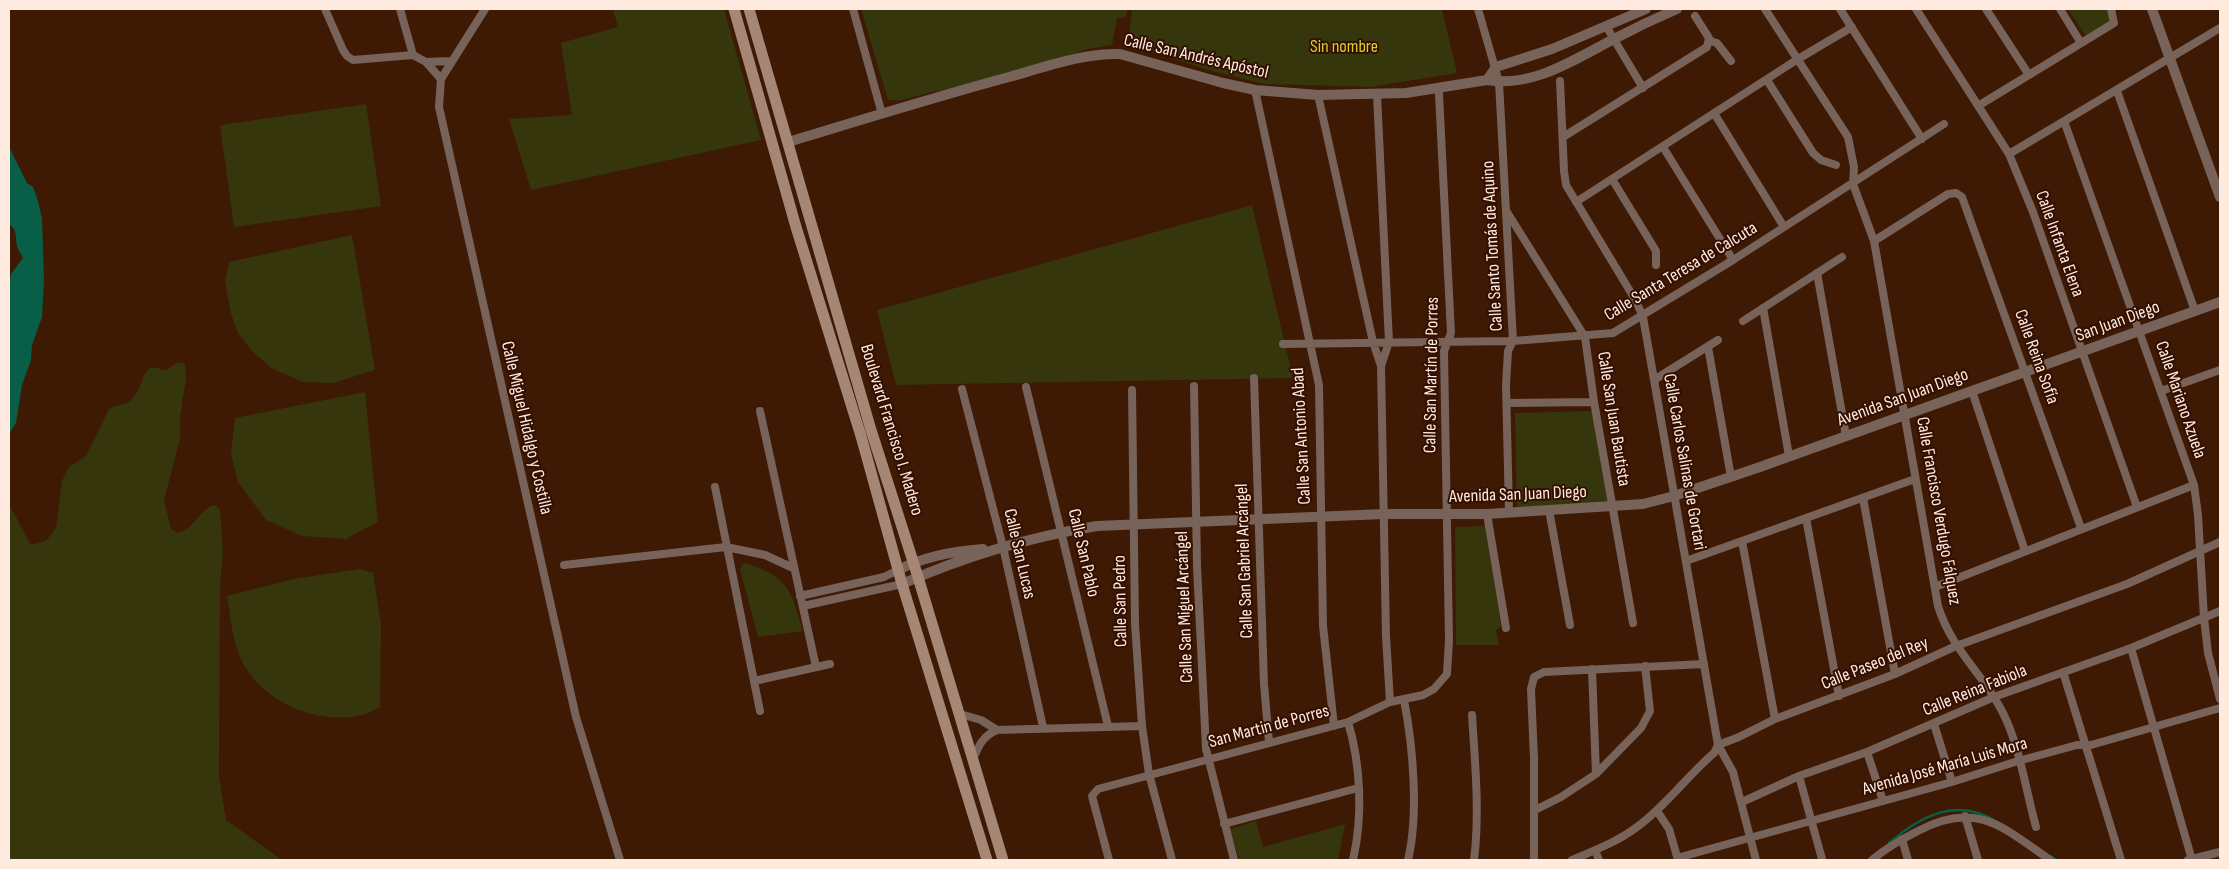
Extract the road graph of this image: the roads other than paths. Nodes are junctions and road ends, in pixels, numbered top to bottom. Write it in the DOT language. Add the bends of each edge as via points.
graph roads {
  1 [pos="325,9"];
  2 [pos="400,9"];
  3 [pos="485,9"];
  4 [pos="734,9"];
  5 [pos="749,9"];
  6 [pos="853,9"];
  7 [pos="1478,9"];
  8 [pos="1646,9"];
  9 [pos="1677,9"];
  10 [pos="1765,9"];
  11 [pos="1840,9"];
  12 [pos="1916,9"];
  13 [pos="1986,9"];
  14 [pos="2060,9"];
  15 [pos="2111,9"];
  16 [pos="2155,11"];
  17 [pos="1695,16"];
  18 [pos="754,25"];
  19 [pos="1606,26"];
  20 [pos="1852,27"];
  21 [pos="2220,28"];
  22 [pos="740,30"];
  23 [pos="1613,39"];
  24 [pos="1710,41"];
  25 [pos="2081,43"];
  26 [pos="412,55"];
  27 [pos="2170,57"];
  28 [pos="1798,59"];
  29 [pos="451,61"];
  30 [pos="1731,61"];
  31 [pos="426,62"];
  32 [pos="1496,67"];
  33 [pos="2028,75"];
  34 [pos="441,80"];
  35 [pos="1487,80"];
  36 [pos="1767,80"];
  37 [pos="1560,81"];
  38 [pos="1499,82"];
  39 [pos="1437,88"];
  40 [pos="1643,88"];
  41 [pos="1255,90"];
  42 [pos="2117,90"];
  43 [pos="1318,95"];
  44 [pos="1377,95"];
  45 [pos="1978,106"];
  46 [pos="1714,113"];
  47 [pos="882,114"];
  48 [pos="2064,121"];
  49 [pos="1944,124"];
  50 [pos="1563,137"];
  51 [pos="1922,139"];
  52 [pos="788,142"];
  53 [pos="1663,146"];
  54 [pos="2009,154"];
  55 [pos="1836,165"];
  56 [pos="1612,180"];
  57 [pos="1853,184"];
  58 [pos="2220,197"];
  59 [pos="1576,202"];
  60 [pos="1506,211"];
  61 [pos="1784,227"];
  62 [pos="1874,241"];
  63 [pos="1842,258"];
  64 [pos="1733,260"];
  65 [pos="1656,265"];
  66 [pos="1817,273"];
  67 [pos="2220,302"];
  68 [pos="1763,308"];
  69 [pos="2195,311"];
  70 [pos="1643,316"];
  71 [pos="1743,321"];
  72 [pos="2140,332"];
  73 [pos="1585,337"];
  74 [pos="1718,340"];
  75 [pos="1513,341"];
  76 [pos="1373,342"];
  77 [pos="1389,342"];
  78 [pos="1447,342"];
  79 [pos="1311,343"];
  80 [pos="1283,344"];
  81 [pos="1708,347"];
  82 [pos="2082,352"];
  83 [pos="1381,366"];
  84 [pos="2220,370"];
  85 [pos="2026,371"];
  86 [pos="1254,378"];
  87 [pos="1654,380"];
  88 [pos="1026,386"];
  89 [pos="1194,386"];
  90 [pos="962,389"];
  91 [pos="1132,390"];
  92 [pos="1972,391"];
  93 [pos="2161,391"];
  94 [pos="1594,402"];
  95 [pos="1506,403"];
  96 [pos="760,411"];
  97 [pos="1905,415"];
  98 [pos="1846,436"];
  99 [pos="1789,456"];
  100 [pos="1731,477"];
  101 [pos="1915,479"];
  102 [pos="2194,485"];
  103 [pos="716,487"];
  104 [pos="1674,496"];
  105 [pos="1862,498"];
  106 [pos="1612,507"];
  107 [pos="2138,507"];
  108 [pos="1549,510"];
  109 [pos="1509,513"];
  110 [pos="1384,514"];
  111 [pos="1446,514"];
  112 [pos="1486,514"];
  113 [pos="1321,516"];
  114 [pos="1806,518"];
  115 [pos="1259,519"];
  116 [pos="1196,521"];
  117 [pos="1134,524"];
  118 [pos="2081,528"];
  119 [pos="1063,532"];
  120 [pos="1742,541"];
  121 [pos="2220,542"];
  122 [pos="1003,546"];
  123 [pos="726,547"];
  124 [pos="992,549"];
  125 [pos="2025,551"];
  126 [pos="2201,551"];
  127 [pos="1686,561"];
  128 [pos="914,562"];
  129 [pos="564,565"];
  130 [pos="793,568"];
  131 [pos="898,570"];
  132 [pos="918,577"];
  133 [pos="902,584"];
  134 [pos="1934,588"];
  135 [pos="800,596"];
  136 [pos="803,606"];
  137 [pos="2220,611"];
  138 [pos="2204,618"];
  139 [pos="1633,624"];
  140 [pos="1570,625"];
  141 [pos="1506,628"];
  142 [pos="1956,646"];
  143 [pos="2131,648"];
  144 [pos="1448,663"];
  145 [pos="830,664"];
  146 [pos="1704,664"];
  147 [pos="1645,666"];
  148 [pos="816,667"];
  149 [pos="1592,669"];
  150 [pos="2062,672"];
  151 [pos="1895,674"];
  152 [pos="754,681"];
  153 [pos="1839,696"];
  154 [pos="1994,697"];
  155 [pos="2220,699"];
  156 [pos="1404,700"];
  157 [pos="1390,702"];
  158 [pos="2220,708"];
  159 [pos="760,711"];
  160 [pos="960,714"];
  161 [pos="1472,715"];
  162 [pos="1775,719"];
  163 [pos="1348,722"];
  164 [pos="1934,724"];
  165 [pos="1108,726"];
  166 [pos="1142,726"];
  167 [pos="1334,726"];
  168 [pos="2154,726"];
  169 [pos="1043,727"];
  170 [pos="997,730"];
  171 [pos="1269,742"];
  172 [pos="1718,745"];
  173 [pos="2085,746"];
  174 [pos="1867,752"];
  175 [pos="974,759"];
  176 [pos="1208,759"];
  177 [pos="2018,761"];
  178 [pos="1149,774"];
  179 [pos="1596,774"];
  180 [pos="1799,776"];
  181 [pos="1952,782"];
  182 [pos="1358,788"];
  183 [pos="1883,801"];
  184 [pos="1742,802"];
  185 [pos="1535,810"];
  186 [pos="1656,811"];
  187 [pos="1965,816"];
  188 [pos="1811,820"];
  189 [pos="1224,824"];
  190 [pos="2036,828"];
  191 [pos="1750,838"];
  192 [pos="1902,839"];
  193 [pos="1595,850"];
  194 [pos="2220,852"];
  195 [pos="1678,859"];
  196 [pos="1822,859"];
  197 [pos="620,860"];
  198 [pos="987,860"];
  199 [pos="1003,860"];
  200 [pos="1109,860"];
  201 [pos="1172,860"];
  202 [pos="1234,860"];
  203 [pos="1353,860"];
  204 [pos="1408,860"];
  205 [pos="1474,860"];
  206 [pos="1534,860"];
  207 [pos="1572,860"];
  208 [pos="1599,860"];
  209 [pos="1756,860"];
  210 [pos="1872,860"];
  211 [pos="1908,860"];
  212 [pos="1978,860"];
  213 [pos="2050,860"];
  214 [pos="2121,860"];
  215 [pos="2191,860"];
  1 -- 26 [label="street" via="343,50 354,60"];
  2 -- 26 [label="street"];
  3 -- 29 [label="street, Calle Miguel Hidalgo y Costilla"];
  4 -- 22 [label="main road, Boulevard Francisco I. Madero"];
  5 -- 18 [label="main road, Boulevard Francisco I. Madero"];
  6 -- 47 [label="street"];
  7 -- 32 [label="street, Calle Santo Tomás de Aquino"];
  8 -- 19 [label="street"];
  9 -- 23 [label="street, Calle San Andrés Apóstol"];
  10 -- 28 [label="street, Calle Francisco Verdugo Fálquez"];
  11 -- 20 [label="street"];
  12 -- 45 [label="street, Calle Infanta Elena"];
  13 -- 33 [label="street"];
  14 -- 25 [label="street"];
  15 -- 25 [label="street" via="2114,23"];
  16 -- 27 [label="street"];
  17 -- 24 [label="street"];
  18 -- 22 [label="main road"];
  18 -- 52 [label="main road, Boulevard Francisco I. Madero"];
  19 -- 23 [label="street"];
  19 -- 32 [label="street" via="1552,49"];
  20 -- 28 [label="street"];
  20 -- 51 [label="street"];
  21 -- 27 [label="street"];
  22 -- 131 [label="main road, Boulevard Francisco I. Madero"];
  23 -- 38 [label="street, Calle San Andrés Apóstol" via="1548,72"];
  23 -- 40 [label="street"];
  24 -- 30 [label="street" via="1717,43"];
  24 -- 40 [label="street" via="1707,47"];
  25 -- 33 [label="street"];
  26 -- 31 [label="street"];
  27 -- 42 [label="street"];
  27 -- 58 [label="street"];
  28 -- 36 [label="street"];
  28 -- 57 [label="street, Calle Francisco Verdugo Fálquez" via="1848,137 1854,167"];
  29 -- 31 [label="street"];
  29 -- 34 [label="street, Calle Miguel Hidalgo y Costilla"];
  31 -- 34 [label="street"];
  32 -- 35 [label="street"];
  32 -- 38 [label="street, Calle Santo Tomás de Aquino"];
  33 -- 45 [label="street"];
  34 -- 197 [label="street, Calle Miguel Hidalgo y Costilla" via="439,107 576,717"];
  35 -- 38 [label="street, Calle San Andrés Apóstol"];
  35 -- 39 [label="street, Calle San Andrés Apóstol"];
  36 -- 46 [label="street"];
  36 -- 55 [label="street" via="1813,153"];
  37 -- 50 [label="street, Calle Carlos Salinas de Gortari"];
  38 -- 60 [label="street, Calle Santo Tomás de Aquino"];
  39 -- 44 [label="street, Calle San Andrés Apóstol"];
  39 -- 78 [label="street, Calle San Martín de Porres" via="1451,334"];
  40 -- 50 [label="street"];
  41 -- 43 [label="street, Calle San Andrés Apóstol"];
  41 -- 47 [label="street, Calle San Andrés Apóstol" via="1120,54 1104,53"];
  41 -- 79 [label="street, Calle San Antonio Abad"];
  42 -- 48 [label="street"];
  42 -- 69 [label="street"];
  43 -- 44 [label="street, Calle San Andrés Apóstol"];
  43 -- 76 [label="street"];
  44 -- 77 [label="street"];
  45 -- 54 [label="street, Calle Infanta Elena"];
  46 -- 53 [label="street"];
  46 -- 61 [label="street"];
  47 -- 52 [label="street, Calle San Andrés Apóstol"];
  48 -- 54 [label="street"];
  48 -- 72 [label="street, Calle Mariano Azuela"];
  49 -- 51 [label="street, Calle Santa Teresa de Calcuta"];
  50 -- 59 [label="street, Calle Carlos Salinas de Gortari" via="1565,178"];
  51 -- 57 [label="street, Calle Santa Teresa de Calcuta"];
  52 -- 128 [label="main road, Boulevard Francisco I. Madero" via="871,430"];
  53 -- 56 [label="street"];
  53 -- 64 [label="street"];
  54 -- 82 [label="street, Calle Infanta Elena"];
  56 -- 59 [label="street"];
  56 -- 65 [label="street" via="1656,251"];
  57 -- 61 [label="street, Calle Santa Teresa de Calcuta"];
  57 -- 62 [label="street, Calle Francisco Verdugo Fálquez"];
  59 -- 70 [label="street, Calle Carlos Salinas de Gortari"];
  60 -- 73 [label="street, Calle San Juan Bautista"];
  60 -- 75 [label="street, Calle Santo Tomás de Aquino"];
  61 -- 64 [label="street, Calle Santa Teresa de Calcuta"];
  62 -- 85 [label="street, Calle Reina Sofía" via="1948,194 1956,193 1962,197"];
  62 -- 97 [label="street, Calle Francisco Verdugo Fálquez"];
  63 -- 66 [label="street"];
  64 -- 70 [label="street, Calle Santa Teresa de Calcuta"];
  66 -- 68 [label="street"];
  66 -- 98 [label="street"];
  67 -- 69 [label="street, San Juan Diego"];
  68 -- 71 [label="street"];
  68 -- 99 [label="street"];
  69 -- 72 [label="street, San Juan Diego"];
  70 -- 73 [label="street, Calle Santa Teresa de Calcuta" via="1613,333"];
  70 -- 87 [label="street, Calle Carlos Salinas de Gortari"];
  72 -- 82 [label="street, San Juan Diego"];
  72 -- 93 [label="street, Calle Mariano Azuela"];
  73 -- 75 [label="street, Calle Santa Teresa de Calcuta"];
  73 -- 94 [label="street, Calle San Juan Bautista"];
  74 -- 81 [label="street"];
  75 -- 78 [label="street, Calle Santa Teresa de Calcuta"];
  75 -- 95 [label="street, Calle Santo Tomás de Aquino" via="1508,351"];
  76 -- 77 [label="street, Calle Santa Teresa de Calcuta"];
  76 -- 79 [label="street, Calle Santa Teresa de Calcuta"];
  76 -- 83 [label="street"];
  77 -- 78 [label="street, Calle Santa Teresa de Calcuta"];
  77 -- 83 [label="street"];
  78 -- 111 [label="street, Calle San Martín de Porres" via="1444,351"];
  79 -- 80 [label="street, Calle Santa Teresa de Calcuta"];
  79 -- 113 [label="street, Calle San Antonio Abad" via="1320,402"];
  81 -- 87 [label="street"];
  81 -- 100 [label="street"];
  82 -- 85 [label="street, San Juan Diego"];
  82 -- 107 [label="street, Calle Infanta Elena"];
  83 -- 110 [label="street"];
  84 -- 93 [label="street"];
  85 -- 92 [label="street, Avenida San Juan Diego"];
  85 -- 118 [label="street, Calle Reina Sofía"];
  86 -- 115 [label="street, Calle San Gabriel Arcángel"];
  87 -- 104 [label="street, Calle Carlos Salinas de Gortari"];
  88 -- 119 [label="street, Calle San Pablo"];
  89 -- 116 [label="street, Calle San Miguel Arcángel"];
  90 -- 122 [label="street, Calle San Lucas"];
  91 -- 117 [label="street, Calle San Pedro"];
  92 -- 97 [label="street, Avenida San Juan Diego"];
  92 -- 125 [label="street"];
  93 -- 102 [label="street, Calle Mariano Azuela"];
  94 -- 95 [label="street"];
  94 -- 106 [label="street, Calle San Juan Bautista"];
  95 -- 109 [label="street, Calle Santo Tomás de Aquino"];
  96 -- 130 [label="street"];
  97 -- 98 [label="street, Avenida San Juan Diego"];
  97 -- 101 [label="street, Calle Francisco Verdugo Fálquez"];
  98 -- 99 [label="street, Avenida San Juan Diego"];
  99 -- 100 [label="street, Avenida San Juan Diego"];
  100 -- 104 [label="street, Avenida San Juan Diego"];
  101 -- 105 [label="street"];
  101 -- 134 [label="street, Calle Francisco Verdugo Fálquez"];
  102 -- 107 [label="street"];
  102 -- 126 [label="street, Calle Mariano Azuela"];
  103 -- 123 [label="street"];
  104 -- 106 [label="street, Avenida San Juan Diego"];
  104 -- 127 [label="street, Calle Carlos Salinas de Gortari"];
  105 -- 114 [label="street"];
  105 -- 151 [label="street"];
  106 -- 108 [label="street, Avenida San Juan Diego"];
  106 -- 139 [label="street, Calle San Juan Bautista"];
  107 -- 118 [label="street"];
  108 -- 109 [label="street, Avenida San Juan Diego"];
  108 -- 140 [label="street"];
  109 -- 112 [label="street, Avenida San Juan Diego"];
  110 -- 111 [label="street, Avenida San Juan Diego"];
  110 -- 113 [label="street, Avenida San Juan Diego"];
  110 -- 157 [label="street"];
  111 -- 112 [label="street, Avenida San Juan Diego"];
  111 -- 144 [label="street, Calle San Martín de Porres"];
  112 -- 141 [label="street"];
  113 -- 115 [label="street, Avenida San Juan Diego"];
  113 -- 167 [label="street, Calle San Antonio Abad" via="1323,626"];
  114 -- 120 [label="street"];
  114 -- 153 [label="street"];
  115 -- 116 [label="street, Avenida San Juan Diego"];
  115 -- 171 [label="street, Calle San Gabriel Arcángel"];
  116 -- 117 [label="street, Avenida San Juan Diego"];
  116 -- 176 [label="street, Calle San Miguel Arcángel"];
  117 -- 119 [label="street, Avenida San Juan Diego"];
  117 -- 166 [label="street, Calle San Pedro" via="1135,624"];
  118 -- 125 [label="street"];
  119 -- 122 [label="street, Avenida San Juan Diego"];
  119 -- 165 [label="street, Calle San Pablo"];
  120 -- 127 [label="street"];
  120 -- 162 [label="street"];
  121 -- 126 [label="street, Calle Paseo del Rey"];
  122 -- 124 [label="street, Avenida San Juan Diego"];
  122 -- 169 [label="street, Calle San Lucas"];
  123 -- 129 [label="street"];
  123 -- 130 [label="street" via="765,555"];
  123 -- 152 [label="street"];
  124 -- 128 [label="street, Avenida San Juan Diego" via="968,550"];
  124 -- 132 [label="street, Avenida San Juan Diego"];
  125 -- 134 [label="street"];
  126 -- 138 [label="street, Calle Mariano Azuela"];
  126 -- 142 [label="street, Calle Paseo del Rey" via="2127,584"];
  127 -- 146 [label="street, Calle Carlos Salinas de Gortari"];
  128 -- 131 [label="street, Avenida San Juan Diego"];
  128 -- 132 [label="main road, Boulevard Francisco I. Madero"];
  130 -- 135 [label="street"];
  131 -- 133 [label="main road, Boulevard Francisco I. Madero"];
  131 -- 135 [label="street" via="884,577"];
  132 -- 133 [label="street, Avenida San Juan Diego"];
  132 -- 160 [label="main road, Boulevard Francisco I. Madero"];
  133 -- 136 [label="street"];
  133 -- 198 [label="main road, Boulevard Francisco I. Madero"];
  134 -- 142 [label="street, Calle Francisco Verdugo Fálquez" via="1942,619"];
  135 -- 136 [label="street"];
  136 -- 148 [label="street"];
  137 -- 138 [label="street, Calle Reina Fabiola"];
  138 -- 143 [label="street, Calle Reina Fabiola"];
  138 -- 155 [label="street, Calle Mariano Azuela" via="2208,654"];
  142 -- 151 [label="street, Calle Paseo del Rey"];
  142 -- 154 [label="street, Calle Francisco Verdugo Fálquez"];
  143 -- 150 [label="street, Calle Reina Fabiola"];
  143 -- 168 [label="street"];
  144 -- 156 [label="street, San Martin de Porres" via="1447,674 1434,689"];
  145 -- 148 [label="street"];
  146 -- 147 [label="street"];
  146 -- 172 [label="street, Calle Carlos Salinas de Gortari"];
  147 -- 149 [label="street"];
  147 -- 179 [label="street" via="1649,716"];
  148 -- 152 [label="street"];
  149 -- 179 [label="street"];
  149 -- 185 [label="street" via="1544,672 1533,680"];
  150 -- 154 [label="street, Calle Reina Fabiola"];
  150 -- 173 [label="street"];
  151 -- 153 [label="street, Calle Paseo del Rey"];
  152 -- 159 [label="street"];
  153 -- 162 [label="street, Calle Paseo del Rey"];
  154 -- 164 [label="street, Calle Reina Fabiola"];
  154 -- 177 [label="street, Calle Francisco Verdugo Fálquez" via="2012,733"];
  156 -- 157 [label="street, San Martin de Porres"];
  156 -- 204 [label="street" via="1412,766 1413,833"];
  157 -- 163 [label="street, San Martin de Porres"];
  158 -- 168 [label="street, Avenida José María Luis Mora"];
  160 -- 170 [label="street" via="981,720"];
  160 -- 175 [label="main road, Boulevard Francisco I. Madero"];
  161 -- 205 [label="street" via="1476,783"];
  162 -- 172 [label="street, Calle Paseo del Rey"];
  163 -- 167 [label="street, San Martin de Porres"];
  163 -- 182 [label="street" via="1356,752"];
  164 -- 174 [label="street, Calle Reina Fabiola"];
  164 -- 181 [label="street"];
  165 -- 166 [label="street"];
  165 -- 169 [label="street"];
  166 -- 178 [label="street, Calle San Pedro"];
  167 -- 171 [label="street, San Martin de Porres"];
  168 -- 173 [label="street, Avenida José María Luis Mora"];
  168 -- 215 [label="street"];
  169 -- 170 [label="street"];
  170 -- 175 [label="street" via="980,742"];
  171 -- 176 [label="street, San Martin de Porres"];
  172 -- 184 [label="street, Calle Carlos Salinas de Gortari" via="1733,772"];
  172 -- 186 [label="street" via="1714,753"];
  173 -- 177 [label="street, Avenida José María Luis Mora" via="2077,745"];
  173 -- 214 [label="street"];
  174 -- 180 [label="street, Calle Reina Fabiola"];
  174 -- 183 [label="street"];
  175 -- 199 [label="main road, Boulevard Francisco I. Madero"];
  176 -- 178 [label="street, San Martin de Porres"];
  176 -- 189 [label="street, Calle San Miguel Arcángel"];
  177 -- 181 [label="street, Avenida José María Luis Mora"];
  177 -- 190 [label="street, Calle Francisco Verdugo Fálquez"];
  178 -- 200 [label="street, San Martin de Porres" via="1094,792 1092,796"];
  178 -- 201 [label="street, Calle San Pedro"];
  179 -- 185 [label="street" via="1562,797"];
  180 -- 184 [label="street, Calle Reina Fabiola"];
  180 -- 188 [label="street"];
  181 -- 183 [label="street, Avenida José María Luis Mora"];
  182 -- 189 [label="street"];
  182 -- 203 [label="street" via="1358,826"];
  183 -- 188 [label="street, Avenida José María Luis Mora"];
  184 -- 191 [label="street, Calle Carlos Salinas de Gortari"];
  185 -- 206 [label="street"];
  186 -- 193 [label="street" via="1619,840"];
  186 -- 195 [label="street" via="1669,829"];
  187 -- 192 [label="street" via="1940,820"];
  187 -- 212 [label="street"];
  187 -- 213 [label="street" via="1983,819 2000,827"];
  188 -- 191 [label="street, Avenida José María Luis Mora"];
  188 -- 196 [label="street"];
  189 -- 202 [label="street, Calle San Miguel Arcángel"];
  191 -- 195 [label="street, Avenida José María Luis Mora"];
  191 -- 209 [label="street, Calle Carlos Salinas de Gortari"];
  192 -- 210 [label="street"];
  192 -- 211 [label="street"];
  193 -- 207 [label="street"];
  193 -- 208 [label="street"];
  194 -- 215 [label="street"];
}
